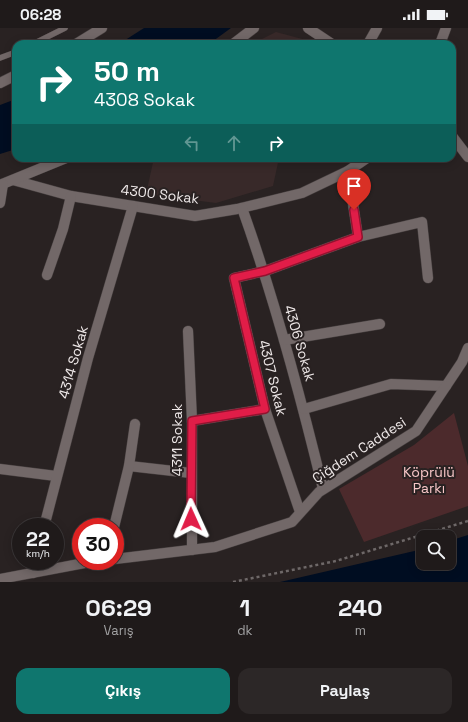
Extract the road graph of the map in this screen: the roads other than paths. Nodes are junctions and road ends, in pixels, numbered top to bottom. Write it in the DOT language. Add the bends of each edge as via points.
graph roads {
  1 [pos="65,28"];
  2 [pos="102,28"];
  3 [pos="254,28"];
  4 [pos="308,28"];
  5 [pos="377,28"];
  6 [pos="446,28"];
  7 [pos="41,40"];
  8 [pos="82,40"];
  9 [pos="239,40"];
  10 [pos="326,40"];
  11 [pos="370,40"];
  12 [pos="442,40"];
  13 [pos="12,54"];
  14 [pos="0,58"];
  15 [pos="12,77"];
  16 [pos="0,83"];
  17 [pos="456,141"];
  18 [pos="468,157"];
  19 [pos="56,162"];
  20 [pos="361,162"];
  21 [pos="348,171"];
  22 [pos="13,180"];
  23 [pos="2,184"];
  24 [pos="71,196"];
  25 [pos="0,203"];
  26 [pos="133,206"];
  27 [pos="242,208"];
  28 [pos="358,237"];
  29 [pos="265,271"];
  30 [pos="47,275"];
  31 [pos="428,278"];
  32 [pos="380,324"];
  33 [pos="188,331"];
  34 [pos="284,340"];
  35 [pos="468,348"];
  36 [pos="465,362"];
  37 [pos="446,386"];
  38 [pos="265,409"];
  39 [pos="304,409"];
  40 [pos="192,421"];
  41 [pos="135,424"];
  42 [pos="129,466"];
  43 [pos="0,469"];
  44 [pos="191,473"];
  45 [pos="56,476"];
  46 [pos="323,489"];
  47 [pos="300,512"];
  48 [pos="46,518"];
  49 [pos="116,518"];
  50 [pos="192,550"];
  51 [pos="124,558"];
  52 [pos="72,565"];
  53 [pos="34,570"];
  54 [pos="33,573"];
  55 [pos="0,579"];
  1 -- 7 [label="lane"];
  2 -- 8 [label="street"];
  3 -- 9 [label="street"];
  4 -- 10 [label="street"];
  5 -- 11 [label="street"];
  6 -- 12 [label="street"];
  13 -- 14 [label="lane"];
  15 -- 16 [label="street"];
  17 -- 18 [label="street"];
  19 -- 22 [label="street"];
  20 -- 21 [label="street, 4300 Sokak"];
  21 -- 27 [label="street, 4300 Sokak" via="302,193"];
  21 -- 28 [label="street"];
  22 -- 23 [label="street"];
  22 -- 24 [label="street, 4300 Sokak"];
  23 -- 25 [label="street"];
  24 -- 26 [label="street, 4300 Sokak"];
  24 -- 30 [label="street"];
  26 -- 27 [label="street, 4300 Sokak" via="195,216"];
  26 -- 45 [label="street, 4314 Sokak"];
  27 -- 29 [label="street, 4306 Sokak"];
  28 -- 29 [label="street"];
  28 -- 31 [label="street" via="422,222"];
  29 -- 34 [label="street, 4306 Sokak"];
  29 -- 38 [label="street, 4307 Sokak" via="234,278"];
  32 -- 34 [label="street"];
  33 -- 40 [label="street, 4311 Sokak"];
  34 -- 39 [label="street, 4306 Sokak"];
  35 -- 36 [label="street, Çiğdem Caddesi"];
  36 -- 37 [label="street, Çiğdem Caddesi"];
  37 -- 39 [label="street" via="391,384"];
  37 -- 46 [label="street, Çiğdem Caddesi" via="416,431"];
  38 -- 40 [label="street"];
  38 -- 47 [label="street, 4307 Sokak"];
  39 -- 46 [label="street, 4306 Sokak"];
  40 -- 44 [label="street, 4311 Sokak"];
  41 -- 42 [label="street"];
  42 -- 44 [label="street"];
  42 -- 49 [label="street"];
  43 -- 45 [label="street"];
  44 -- 50 [label="street, 4311 Sokak"];
  45 -- 48 [label="street, 4314 Sokak"];
  46 -- 47 [label="street, Çiğdem Caddesi"];
  47 -- 50 [label="street, Çiğdem Caddesi" via="292,522 215,547"];
  50 -- 51 [label="street, Çiğdem Caddesi"];
  52 -- 54 [label="street"];
  53 -- 54 [label="street"];
  54 -- 55 [label="street"];
}
